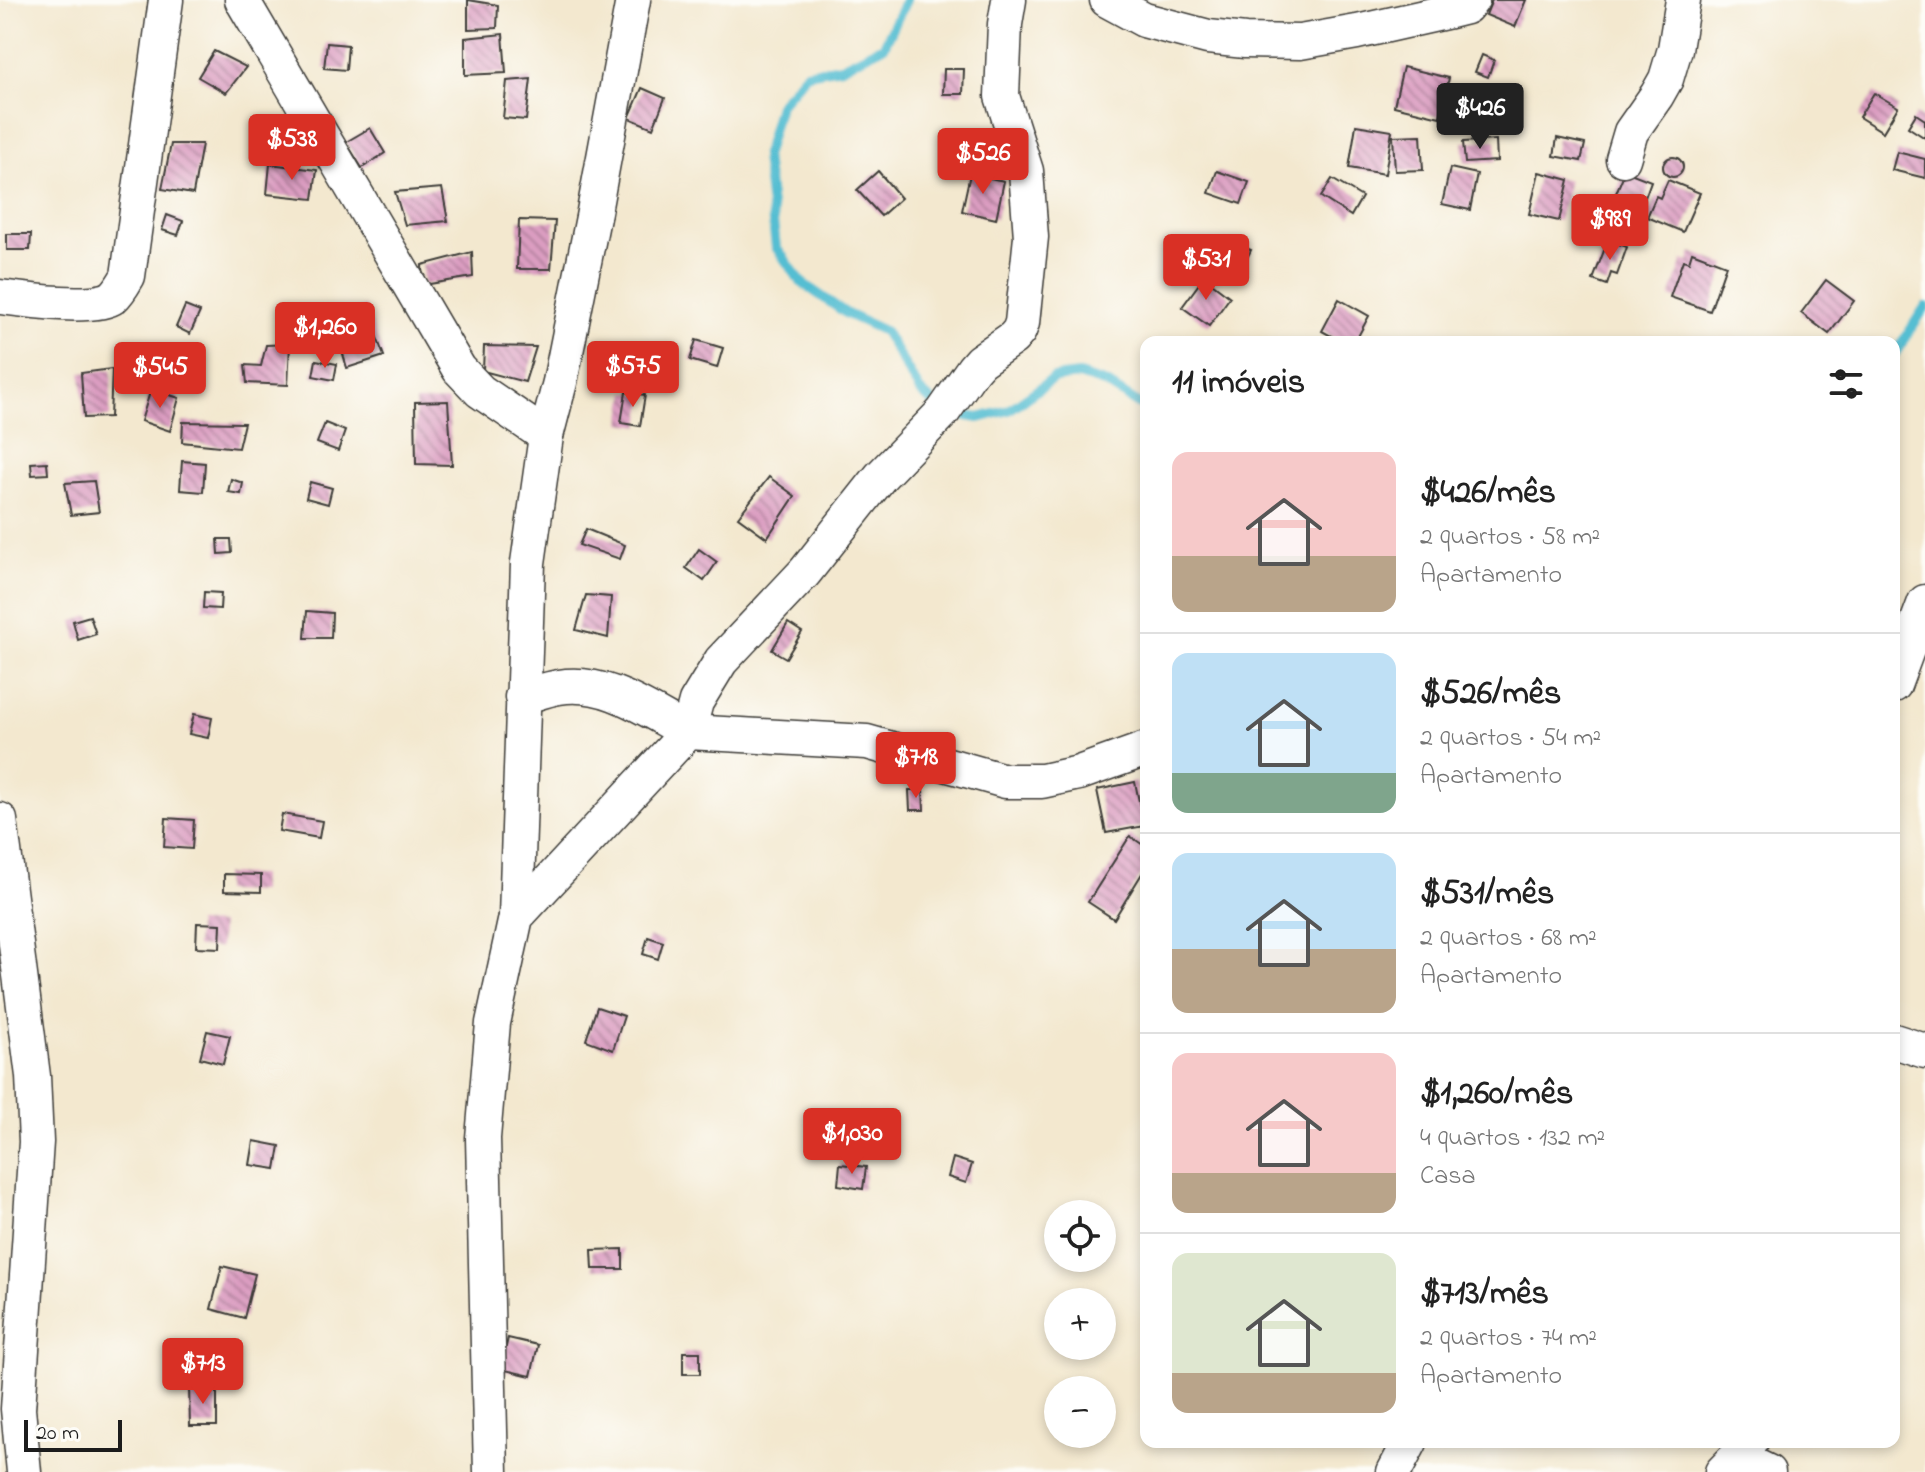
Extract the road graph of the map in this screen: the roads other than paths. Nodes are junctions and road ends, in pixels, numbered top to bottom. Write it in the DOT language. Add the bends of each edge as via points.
graph roads {
  1 [pos="166,0"];
  2 [pos="242,0"];
  3 [pos="633,0"];
  4 [pos="1009,0"];
  5 [pos="1107,0"];
  6 [pos="1472,0"];
  7 [pos="1683,0"];
  8 [pos="1623,159"];
  9 [pos="0,297"];
  10 [pos="546,436"];
  11 [pos="1925,602"];
  12 [pos="1900,669"];
  13 [pos="522,697"];
  14 [pos="688,732"];
  15 [pos="1140,751"];
  16 [pos="0,820"];
  17 [pos="516,917"];
  18 [pos="1900,1043"];
  19 [pos="1925,1051"];
  20 [pos="1407,1448"];
  21 [pos="1737,1457"];
  22 [pos="24,1472"];
  23 [pos="491,1472"];
  24 [pos="1394,1472"];
  25 [pos="1768,1472"];
  1 -- 9 [label="street" via="128,276 114,296 99,304"];
  2 -- 10 [label="street" via="459,369 480,391"];
  3 -- 10 [label="street"];
  4 -- 14 [label="street" via="1002,96 1026,171 1031,237 1019,331 973,369 943,412 881,476 805,572 721,661 696,702"];
  5 -- 6 [label="street" via="1144,20 1208,37 1300,42 1446,12"];
  7 -- 8 [label="street" via="1666,79 1631,132"];
  10 -- 13 [label="street" via="528,563"];
  11 -- 12 [label="street"];
  13 -- 14 [label="street" via="560,687 605,689"];
  13 -- 17 [label="street"];
  14 -- 15 [label="street" via="867,742 1005,781 1079,773"];
  14 -- 17 [label="street"];
  16 -- 22 [label="street" via="33,1076 36,1142 18,1409"];
  17 -- 23 [label="street" via="493,1023 483,1138"];
  18 -- 19 [label="street"];
  20 -- 24 [label="street"];
  21 -- 25 [label="street"];
}
